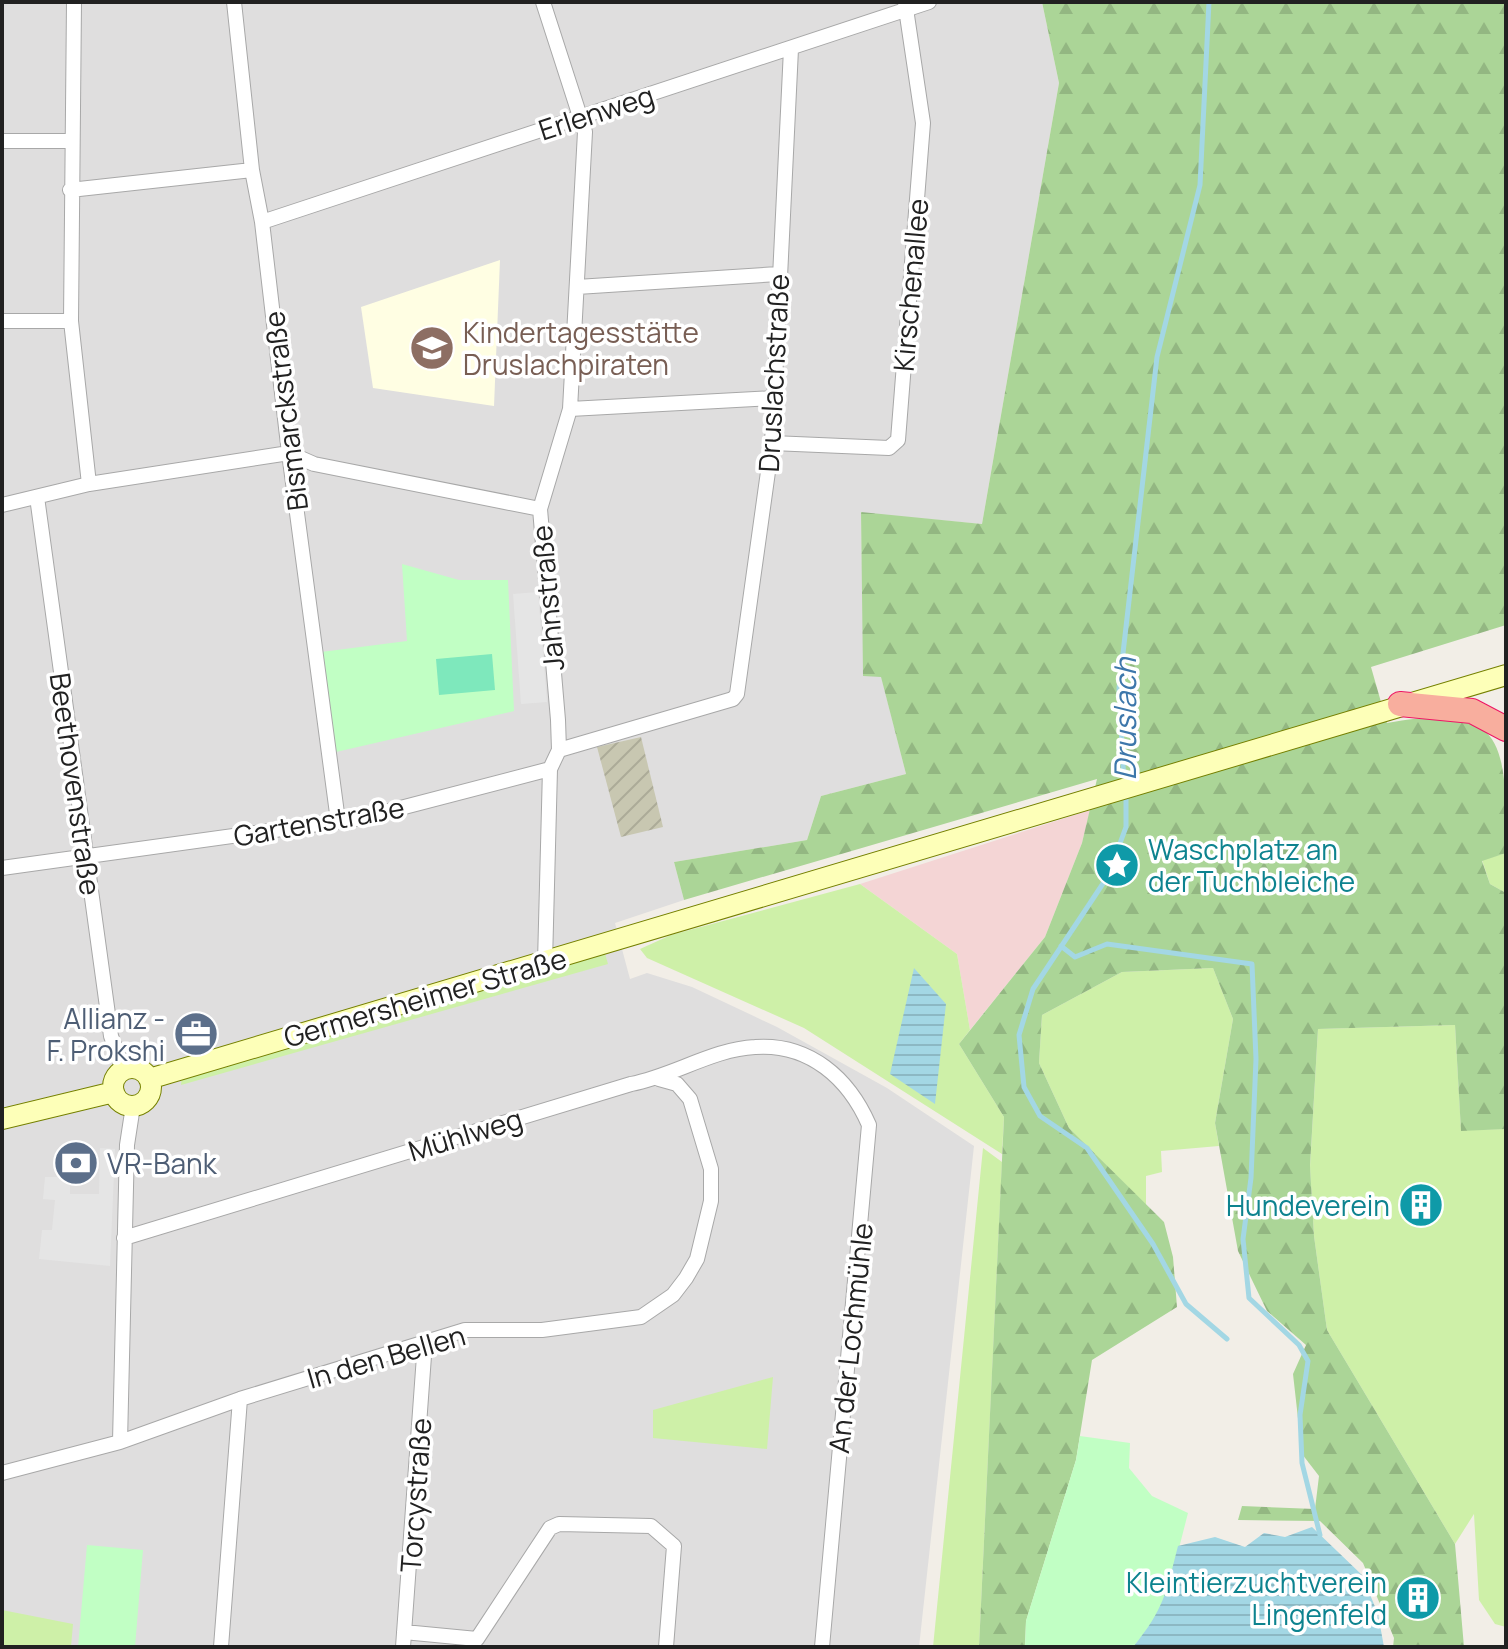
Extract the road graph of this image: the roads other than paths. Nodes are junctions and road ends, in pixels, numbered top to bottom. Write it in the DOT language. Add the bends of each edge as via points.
graph roads {
  1 [pos="74,2"];
  2 [pos="234,2"];
  3 [pos="543,2"];
  4 [pos="929,2"];
  5 [pos="905,6"];
  6 [pos="791,49"];
  7 [pos="581,117"];
  8 [pos="2,141"];
  9 [pos="70,141"];
  10 [pos="252,170"];
  11 [pos="70,190"];
  12 [pos="262,222"];
  13 [pos="778,274"];
  14 [pos="577,287"];
  15 [pos="2,321"];
  16 [pos="71,321"];
  17 [pos="774,398"];
  18 [pos="570,409"];
  19 [pos="772,443"];
  20 [pos="289,453"];
  21 [pos="89,484"];
  22 [pos="37,497"];
  23 [pos="2,505"];
  24 [pos="540,509"];
  25 [pos="1506,675"];
  26 [pos="1400,704"];
  27 [pos="1506,729"];
  28 [pos="559,750"];
  29 [pos="550,769"];
  30 [pos="338,821"];
  31 [pos="85,857"];
  32 [pos="2,868"];
  33 [pos="545,962"];
  34 [pos="807,1057"];
  35 [pos="123,1070"];
  36 [pos="149,1079"];
  37 [pos="659,1079"];
  38 [pos="114,1092"];
  39 [pos="133,1106"];
  40 [pos="2,1119"];
  41 [pos="124,1238"];
  42 [pos="425,1342"];
  43 [pos="240,1399"];
  44 [pos="120,1442"];
  45 [pos="2,1473"];
  46 [pos="404,1640"];
  47 [pos="478,1643"];
  48 [pos="221,1647"];
  49 [pos="666,1647"];
  50 [pos="822,1647"];
  1 -- 9 [label="street"];
  2 -- 10 [label="street, Bismarckstraße"];
  3 -- 7 [label="street, Jahnstraße"];
  4 -- 5 [label="street, Erlenweg"];
  5 -- 6 [label="street, Erlenweg"];
  5 -- 19 [label="street, Kirschenallee" via="923,123 898,440 889,448"];
  6 -- 7 [label="street, Erlenweg"];
  6 -- 13 [label="street, Druslachstraße"];
  7 -- 12 [label="street, Erlenweg"];
  7 -- 14 [label="street, Jahnstraße" via="585,132"];
  8 -- 9 [label="street"];
  9 -- 11 [label="street"];
  10 -- 11 [label="street"];
  10 -- 12 [label="street, Bismarckstraße"];
  11 -- 16 [label="street"];
  12 -- 20 [label="street, Bismarckstraße"];
  13 -- 14 [label="street"];
  13 -- 17 [label="street, Druslachstraße"];
  14 -- 18 [label="street, Jahnstraße"];
  15 -- 16 [label="street"];
  16 -- 21 [label="street"];
  17 -- 18 [label="street"];
  17 -- 19 [label="street, Druslachstraße"];
  18 -- 24 [label="street, Jahnstraße"];
  19 -- 28 [label="street, Druslachstraße" via="737,694"];
  20 -- 21 [label="street"];
  20 -- 24 [label="street" via="314,464"];
  20 -- 30 [label="street, Bismarckstraße"];
  21 -- 22 [label="street"];
  22 -- 23 [label="street"];
  22 -- 31 [label="street, Beethovenstraße"];
  24 -- 28 [label="street, Jahnstraße"];
  25 -- 26 [label="main road, Germersheimer Straße"];
  26 -- 27 [label="highway" via="1472,711"];
  26 -- 33 [label="main road, Germersheimer Straße"];
  28 -- 29 [label="street, Jahnstraße"];
  29 -- 30 [label="street, Gartenstraße"];
  29 -- 33 [label="street, Jahnstraße"];
  30 -- 31 [label="street, Gartenstraße"];
  31 -- 32 [label="street, Gartenstraße"];
  31 -- 35 [label="street, Beethovenstraße" via="111,1036"];
  33 -- 36 [label="main road, Germersheimer Straße"];
  34 -- 37 [label="street, Mühlweg" via="756,1046"];
  34 -- 50 [label="street, An der Lochmühle" via="839,1076 856,1096 869,1125"];
  35 -- 36 [label="main road" via="135,1068"];
  35 -- 38 [label="main road" via="113,1082"];
  36 -- 39 [label="main road" via="147,1098"];
  37 -- 41 [label="street, Mühlweg"];
  37 -- 42 [label="street, In den Bellen" via="677,1084 690,1099 711,1169 711,1201 697,1259 673,1295 641,1317 610,1324 465,1330"];
  38 -- 39 [label="main road"];
  38 -- 40 [label="main road"];
  39 -- 41 [label="street"];
  41 -- 44 [label="street"];
  42 -- 43 [label="street, In den Bellen"];
  42 -- 46 [label="street, Torcystraße"];
  43 -- 44 [label="street, In den Bellen"];
  43 -- 48 [label="street"];
  44 -- 45 [label="street, In den Bellen"];
  46 -- 47 [label="street"];
  47 -- 49 [label="street" via="550,1528 559,1524 651,1526 674,1546"];
}
